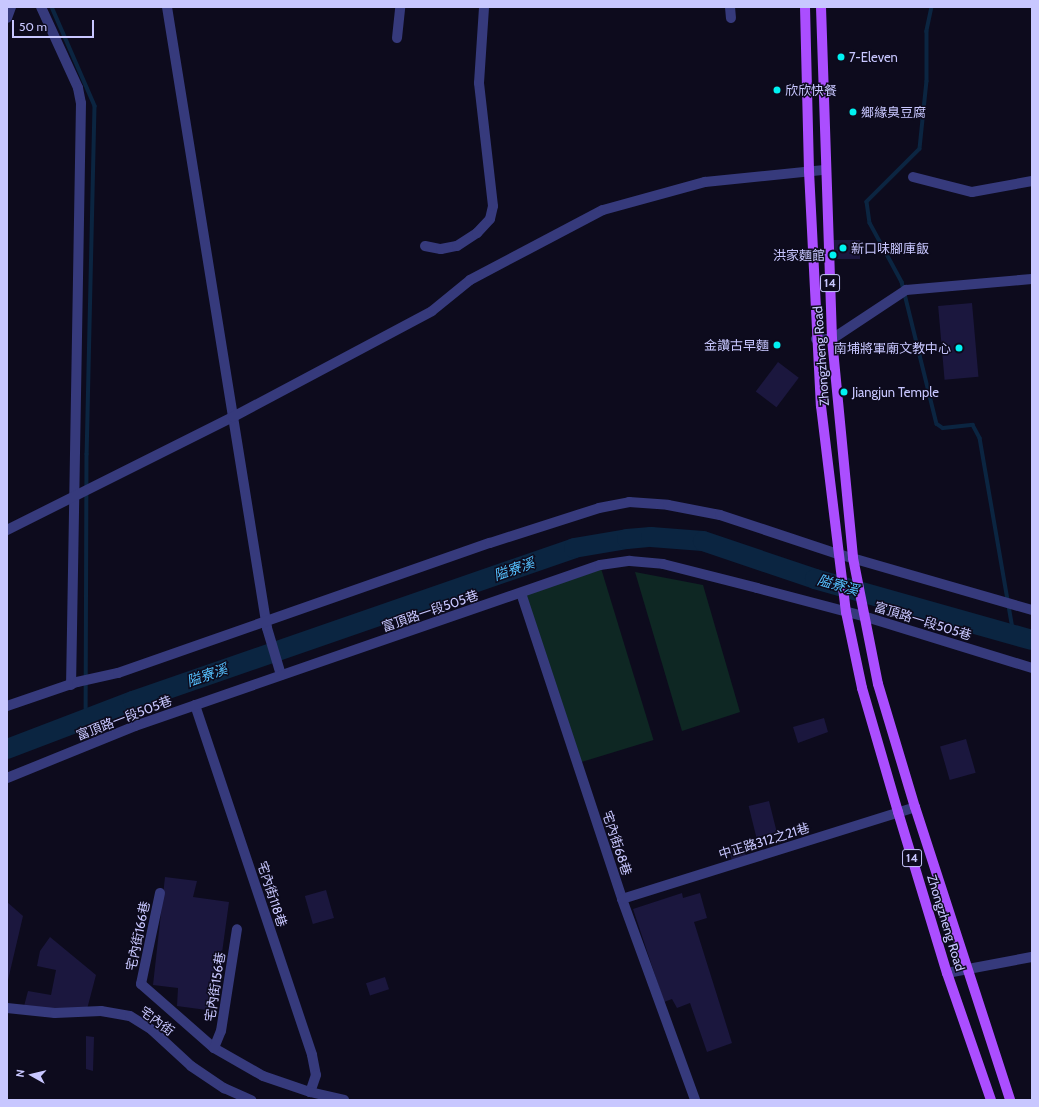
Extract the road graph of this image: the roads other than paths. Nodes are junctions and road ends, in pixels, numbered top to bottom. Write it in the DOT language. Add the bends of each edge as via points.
graph roads {
  1 [pos="11,7"];
  2 [pos="41,7"];
  3 [pos="167,7"];
  4 [pos="400,7"];
  5 [pos="484,7"];
  6 [pos="730,7"];
  7 [pos="805,7"];
  8 [pos="820,7"];
  9 [pos="7,18"];
  10 [pos="731,18"];
  11 [pos="397,38"];
  12 [pos="824,170"];
  13 [pos="809,171"];
  14 [pos="913,177"];
  15 [pos="1032,181"];
  16 [pos="425,246"];
  17 [pos="1032,279"];
  18 [pos="816,339"];
  19 [pos="832,339"];
  20 [pos="233,417"];
  21 [pos="75,495"];
  22 [pos="7,530"];
  23 [pos="838,554"];
  24 [pos="853,558"];
  25 [pos="521,593"];
  26 [pos="1027,609"];
  27 [pos="846,612"];
  28 [pos="863,616"];
  29 [pos="267,625"];
  30 [pos="1032,668"];
  31 [pos="280,672"];
  32 [pos="74,684"];
  33 [pos="196,705"];
  34 [pos="7,706"];
  35 [pos="7,778"];
  36 [pos="915,807"];
  37 [pos="898,812"];
  38 [pos="160,893"];
  39 [pos="622,899"];
  40 [pos="237,929"];
  41 [pos="1032,957"];
  42 [pos="966,969"];
  43 [pos="947,973"];
  44 [pos="7,1008"];
  45 [pos="214,1048"];
  46 [pos="310,1092"];
  47 [pos="251,1100"];
  48 [pos="344,1100"];
  49 [pos="695,1100"];
  50 [pos="991,1100"];
  51 [pos="1010,1100"];
  1 -- 9 [label="street"];
  2 -- 21 [label="street" via="78,88 81,103"];
  3 -- 20 [label="street"];
  4 -- 11 [label="street"];
  5 -- 16 [label="street" via="479,83 493,206 490,219 477,233 457,246 441,249"];
  6 -- 10 [label="street"];
  7 -- 13 [label="main road, Zhongzheng Road / 14"];
  8 -- 12 [label="main road, Zhongzheng Road / 14"];
  12 -- 13 [label="street"];
  12 -- 19 [label="main road, Zhongzheng Road / 14"];
  13 -- 18 [label="main road, Zhongzheng Road / 14"];
  13 -- 20 [label="street" via="705,182 603,210 470,280 432,311"];
  14 -- 15 [label="street" via="972,192"];
  17 -- 19 [label="street" via="906,290"];
  18 -- 19 [label="street"];
  18 -- 23 [label="main road, Zhongzheng Road / 14"];
  19 -- 24 [label="main road, Zhongzheng Road / 14"];
  20 -- 21 [label="street"];
  20 -- 29 [label="street"];
  21 -- 22 [label="street"];
  21 -- 32 [label="street"];
  23 -- 24 [label="street"];
  23 -- 27 [label="main road, 14"];
  23 -- 29 [label="street" via="720,515 668,505 629,502 599,508 490,543"];
  24 -- 26 [label="street"];
  24 -- 28 [label="main road, 14"];
  25 -- 27 [label="street, 富頂路一段505巷" via="600,565 630,561 663,564"];
  25 -- 31 [label="street, 富頂路一段505巷"];
  25 -- 39 [label="street, 宅內街68巷"];
  27 -- 28 [label="street, 富頂路一段505巷"];
  27 -- 37 [label="main road, Zhongzheng Road / 14" via="862,688"];
  28 -- 30 [label="street, 富頂路一段505巷"];
  28 -- 36 [label="main road, Zhongzheng Road / 14" via="878,684"];
  29 -- 31 [label="street"];
  29 -- 32 [label="street" via="118,673"];
  31 -- 33 [label="street, 富頂路一段505巷"];
  32 -- 34 [label="street"];
  33 -- 35 [label="street, 富頂路一段505巷" via="135,726"];
  33 -- 46 [label="street, 宅內街118巷" via="312,1055 316,1075"];
  36 -- 37 [label="street, 中正路312之21巷"];
  36 -- 42 [label="main road, Zhongzheng Road / 14"];
  37 -- 39 [label="street, 中正路312之21巷"];
  37 -- 43 [label="main road, Zhongzheng Road / 14"];
  38 -- 45 [label="street, 宅內街166巷" via="141,984"];
  39 -- 49 [label="street, 宅內街68巷"];
  40 -- 45 [label="street, 宅內街156巷" via="221,1031"];
  41 -- 42 [label="street"];
  42 -- 43 [label="street"];
  42 -- 51 [label="main road, Zhongzheng Road / 14"];
  43 -- 50 [label="main road, Zhongzheng Road / 14"];
  44 -- 47 [label="street, 宅內街" via="56,1013 101,1010 130,1016 152,1030 191,1066 224,1088"];
  45 -- 46 [label="street" via="263,1076"];
  46 -- 48 [label="street"];
}
